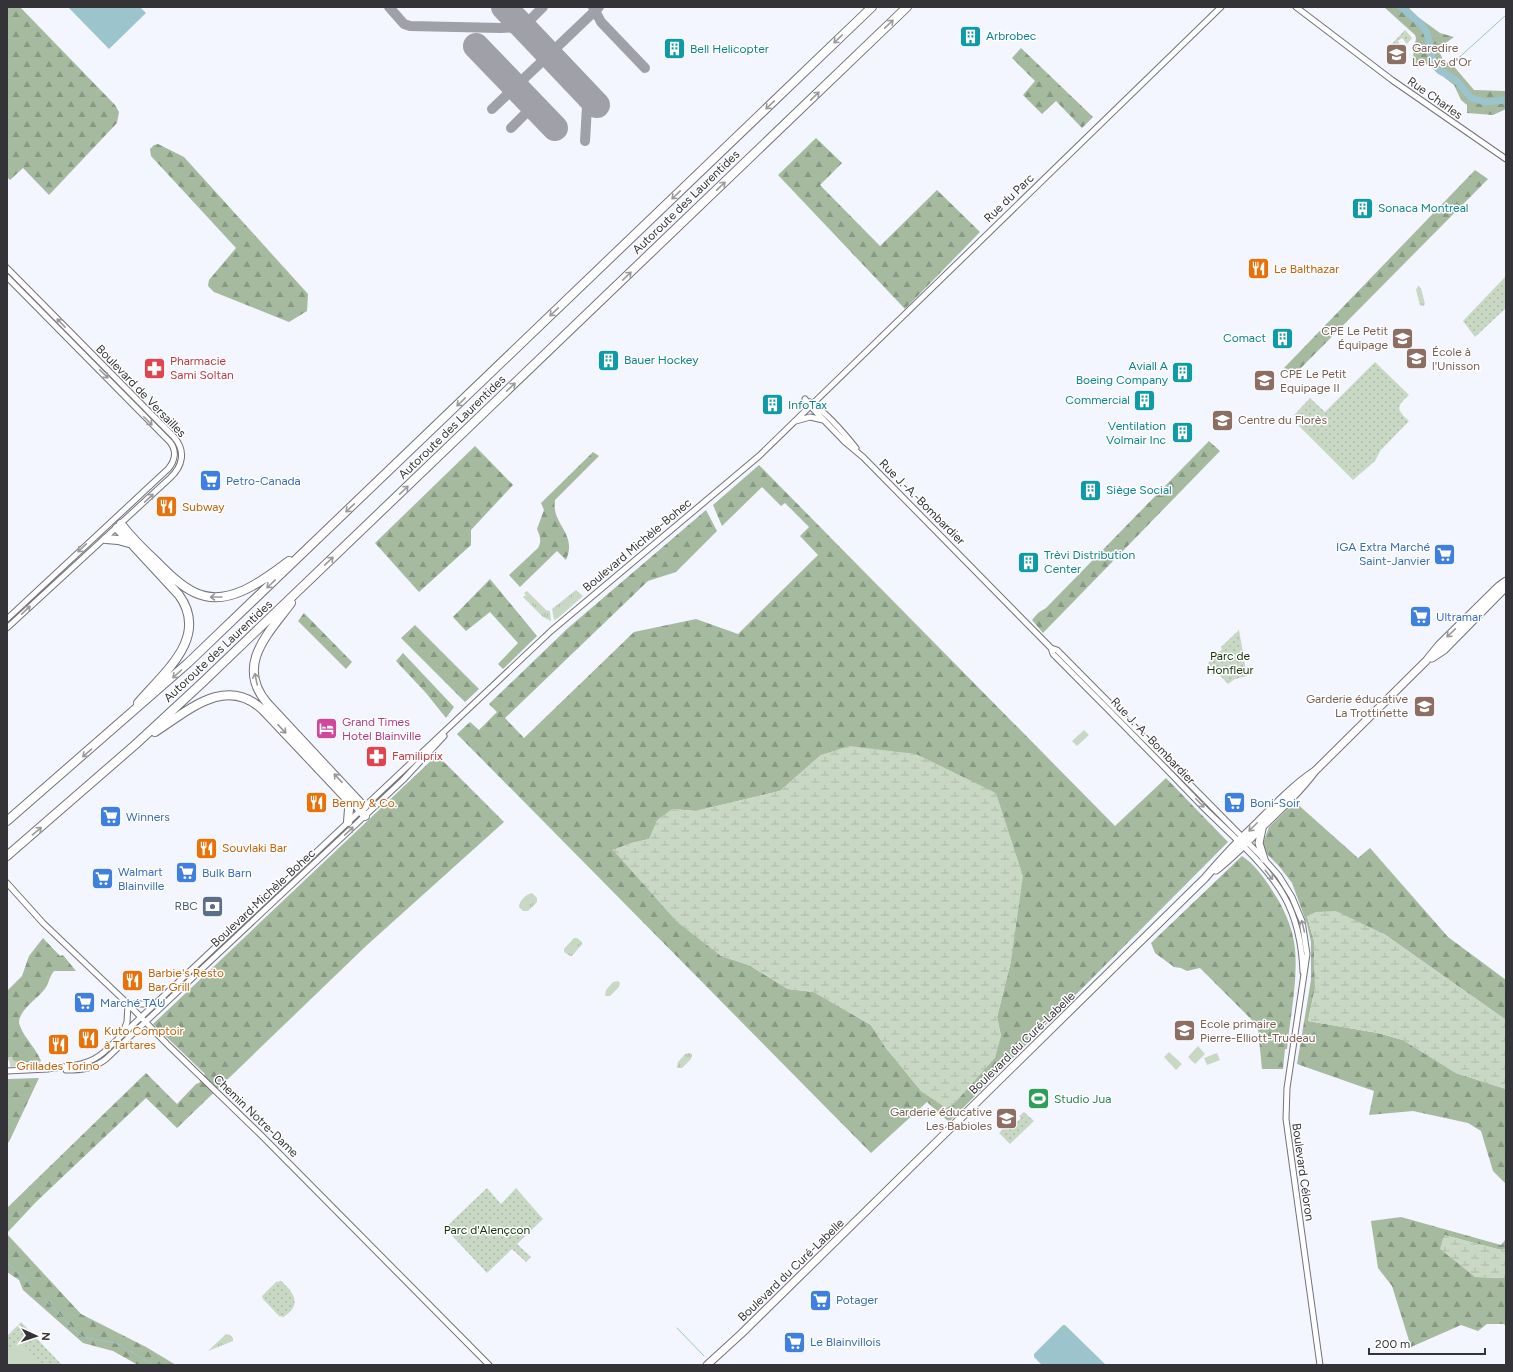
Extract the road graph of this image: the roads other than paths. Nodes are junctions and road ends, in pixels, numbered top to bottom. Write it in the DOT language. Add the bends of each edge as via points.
graph roads {
  1 [pos="872,7"];
  2 [pos="907,7"];
  3 [pos="1221,7"];
  4 [pos="1296,7"];
  5 [pos="1506,160"];
  6 [pos="7,268"];
  7 [pos="7,277"];
  8 [pos="811,405"];
  9 [pos="824,421"];
  10 [pos="793,422"];
  11 [pos="863,457"];
  12 [pos="115,517"];
  13 [pos="110,522"];
  14 [pos="119,526"];
  15 [pos="106,538"];
  16 [pos="131,544"];
  17 [pos="309,547"];
  18 [pos="1506,581"];
  19 [pos="308,582"];
  20 [pos="1506,587"];
  21 [pos="7,619"];
  22 [pos="7,628"];
  23 [pos="1426,661"];
  24 [pos="121,722"];
  25 [pos="136,744"];
  26 [pos="1315,770"];
  27 [pos="347,799"];
  28 [pos="365,811"];
  29 [pos="7,821"];
  30 [pos="348,822"];
  31 [pos="1262,827"];
  32 [pos="1243,842"];
  33 [pos="7,856"];
  34 [pos="1264,859"];
  35 [pos="7,883"];
  36 [pos="1302,987"];
  37 [pos="128,1004"];
  38 [pos="156,1004"];
  39 [pos="141,1018"];
  40 [pos="146,1022"];
  41 [pos="122,1036"];
  42 [pos="46,1069"];
  43 [pos="7,1071"];
  44 [pos="717,1357"];
  45 [pos="1321,1363"];
  46 [pos="489,1365"];
  47 [pos="707,1365"];
  48 [pos="711,1365"];
  1 -- 17 [label="highway, Autoroute des Laurentides, one-way"];
  19 -- 2 [label="highway, Autoroute des Laurentides, one-way"];
  3 -- 8 [label="street, Rue du Parc"];
  4 -- 5 [label="street, Rue Charles" via="1392,80"];
  14 -- 6 [label="street, Boulevard de Versailles, one-way" via="177,471 182,460 180,447 170,433"];
  7 -- 12 [label="street, Boulevard de Versailles, one-way" via="173,446 174,458 170,467"];
  8 -- 9 [label="street, Rue J.-A.-Bombardier"];
  8 -- 10 [label="street, Boulevard Michèle-Bohec"];
  8 -- 11 [label="street, Rue J.-A.-Bombardier" via="817,407 848,438"];
  9 -- 10 [label="street" via="808,417"];
  9 -- 11 [label="street, Rue J.-A.-Bombardier"];
  10 -- 28 [label="street, Boulevard Michèle-Bohec" via="758,456 551,631"];
  11 -- 32 [label="street, Rue J.-A.-Bombardier" via="1051,648 1057,650"];
  12 -- 13 [label="street, Boulevard de Versailles"];
  12 -- 14 [label="street"];
  13 -- 14 [label="street"];
  13 -- 21 [label="street, Boulevard de Versailles, one-way"];
  14 -- 15 [label="street, Boulevard de Versailles"];
  14 -- 16 [label="highway"];
  17 -- 14 [label="highway, one-way" via="248,589 226,596 210,597 180,585"];
  15 -- 16 [label="highway"];
  22 -- 15 [label="street, Boulevard de Versailles, one-way"];
  16 -- 24 [label="highway" via="181,598 187,611 189,628 186,642 178,657"];
  17 -- 24 [label="highway, Autoroute des Laurentides, one-way" via="188,663"];
  18 -- 23 [label="main road, Boulevard du Curé-Labelle, one-way" via="1439,645"];
  19 -- 25 [label="highway, Autoroute des Laurentides"];
  28 -- 19 [label="highway, one-way" via="267,703 255,680 255,659 262,642"];
  20 -- 23 [label="main road, Boulevard du Curé-Labelle" via="1444,650"];
  23 -- 26 [label="main road, Boulevard du Curé-Labelle"];
  24 -- 29 [label="highway, Autoroute des Laurentides, one-way"];
  25 -- 27 [label="highway, one-way" via="206,700 228,695 243,697 264,710"];
  33 -- 25 [label="highway, Autoroute des Laurentides, one-way"];
  26 -- 31 [label="main road, Boulevard du Curé-Labelle" via="1304,786"];
  26 -- 32 [label="main road, Boulevard du Curé-Labelle, one-way" via="1300,782"];
  27 -- 28 [label="highway"];
  27 -- 30 [label="highway"];
  28 -- 30 [label="street, Boulevard Michèle-Bohec"];
  40 -- 28 [label="street, Boulevard Michèle-Bohec, one-way"];
  30 -- 38 [label="street, Boulevard Michèle-Bohec"];
  31 -- 32 [label="main road, Boulevard du Curé-Labelle"];
  31 -- 34 [label="main road" via="1259,843"];
  32 -- 34 [label="street, Boulevard Céloron"];
  32 -- 36 [label="street, Boulevard Céloron, one-way" via="1275,882 1291,910 1300,943"];
  32 -- 44 [label="main road, Boulevard du Curé-Labelle" via="1229,860 1205,878"];
  36 -- 34 [label="street, Boulevard Céloron, one-way" via="1307,954 1302,921 1289,890"];
  35 -- 37 [label="street, Chemin Notre-Dame" via="48,928"];
  36 -- 45 [label="street, Boulevard Céloron" via="1287,1090 1286,1119"];
  37 -- 38 [label="street"];
  37 -- 39 [label="street, Chemin Notre-Dame"];
  37 -- 41 [label="street" via="127,1022"];
  38 -- 39 [label="street, Boulevard Michèle-Bohec"];
  39 -- 40 [label="street, Chemin Notre-Dame"];
  39 -- 41 [label="street, Boulevard Michèle-Bohec"];
  40 -- 42 [label="street, Boulevard Michèle-Bohec" via="96,1066 84,1070"];
  40 -- 46 [label="street, Chemin Notre-Dame" via="262,1135"];
  41 -- 42 [label="street, Boulevard Michèle-Bohec" via="89,1063"];
  42 -- 43 [label="street, Boulevard Michèle-Bohec"];
  44 -- 47 [label="main road, Boulevard du Curé-Labelle"];
  44 -- 48 [label="main road, Boulevard du Curé-Labelle"];
}
